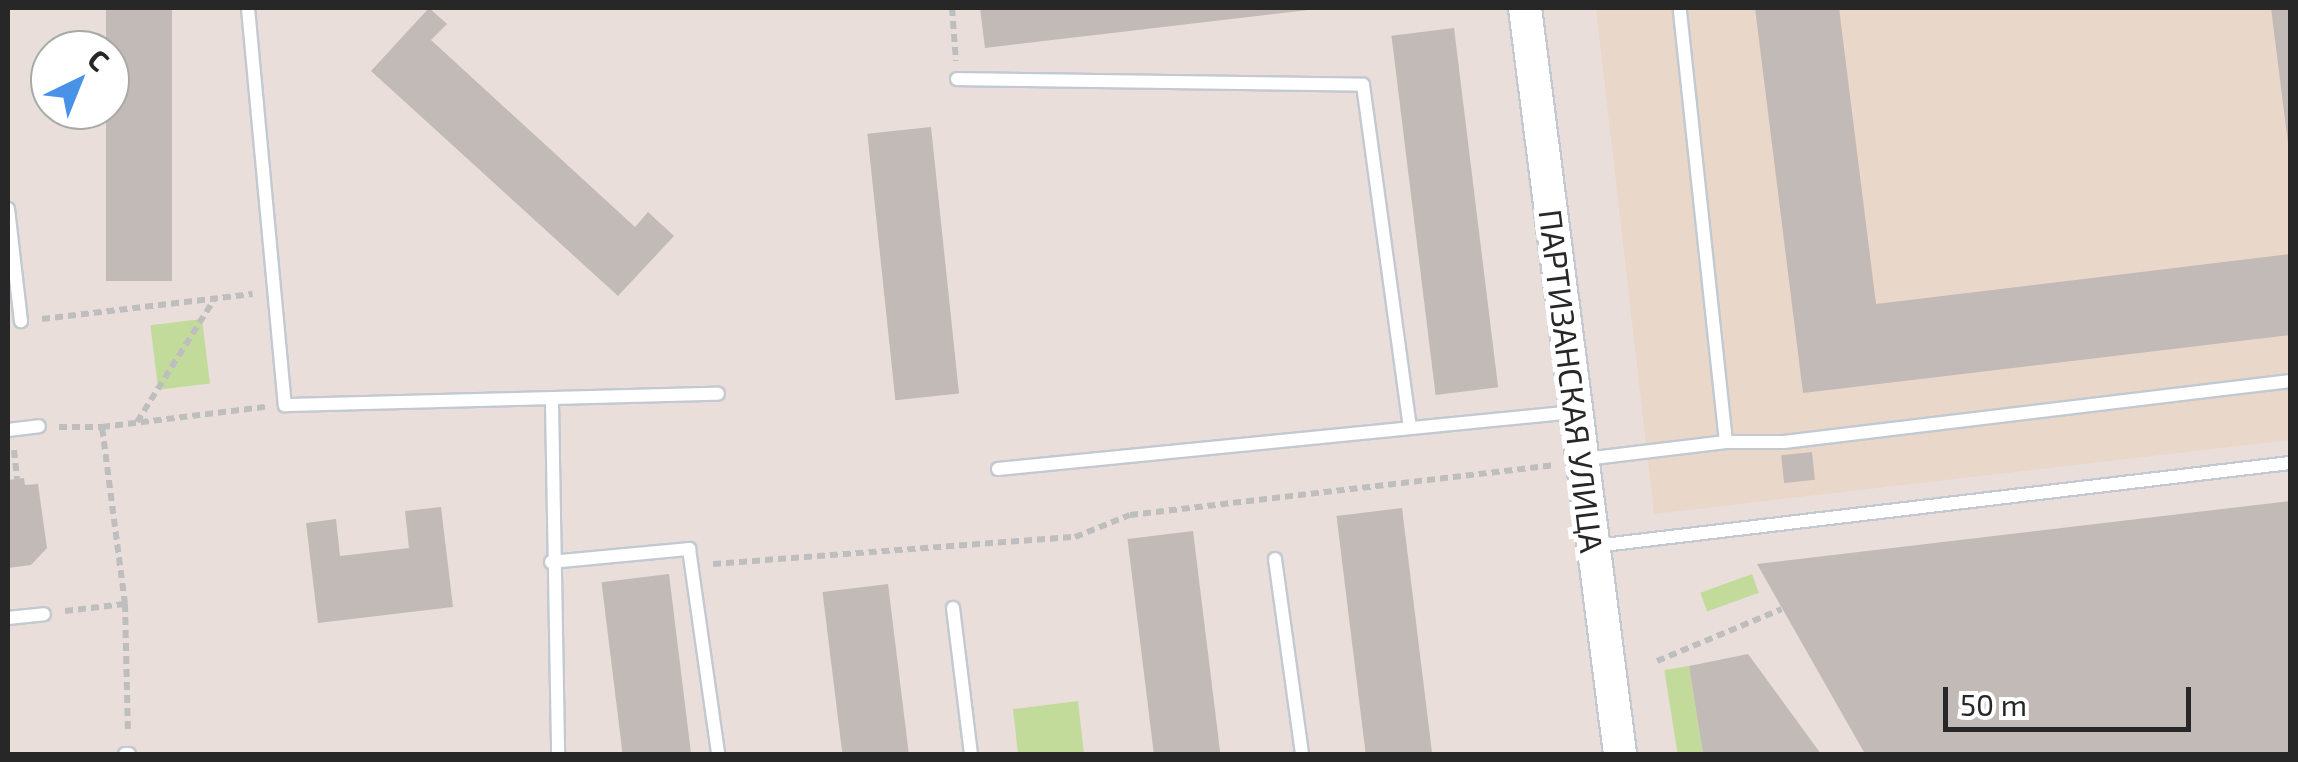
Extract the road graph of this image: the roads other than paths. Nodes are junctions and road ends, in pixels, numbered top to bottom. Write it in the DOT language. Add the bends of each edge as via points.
graph roads {
  1 [pos="248,8"];
  2 [pos="1526,8"];
  3 [pos="1680,8"];
  4 [pos="957,79"];
  5 [pos="8,209"];
  6 [pos="21,321"];
  7 [pos="2290,381"];
  8 [pos="718,394"];
  9 [pos="552,402"];
  10 [pos="1576,412"];
  11 [pos="40,426"];
  12 [pos="1410,428"];
  13 [pos="8,430"];
  14 [pos="1726,442"];
  15 [pos="1569,462"];
  16 [pos="2290,464"];
  17 [pos="998,469"];
  18 [pos="1592,546"];
  19 [pos="1276,559"];
  20 [pos="551,562"];
  21 [pos="953,608"];
  22 [pos="44,614"];
  23 [pos="8,618"];
  24 [pos="558,754"];
  25 [pos="718,754"];
  26 [pos="971,754"];
  27 [pos="1302,754"];
  28 [pos="1620,754"];
  1 -- 9 [label="lane" via="284,405"];
  2 -- 10 [label="street, ПАРТИЗАНСКАЯ УЛИЦА"];
  3 -- 14 [label="lane"];
  4 -- 12 [label="lane" via="1363,85"];
  5 -- 6 [label="lane"];
  7 -- 14 [label="lane" via="1784,442"];
  8 -- 9 [label="lane"];
  9 -- 20 [label="lane"];
  10 -- 12 [label="lane"];
  10 -- 15 [label="street, ПАРТИЗАНСКАЯ УЛИЦА"];
  11 -- 13 [label="lane"];
  12 -- 17 [label="lane"];
  14 -- 15 [label="lane"];
  15 -- 18 [label="street, ПАРТИЗАНСКАЯ УЛИЦА"];
  16 -- 18 [label="lane"];
  18 -- 28 [label="street, ПАРТИЗАНСКАЯ УЛИЦА"];
  19 -- 27 [label="lane"];
  20 -- 24 [label="lane"];
  20 -- 25 [label="lane" via="689,549"];
  21 -- 26 [label="lane"];
  22 -- 23 [label="lane"];
}
